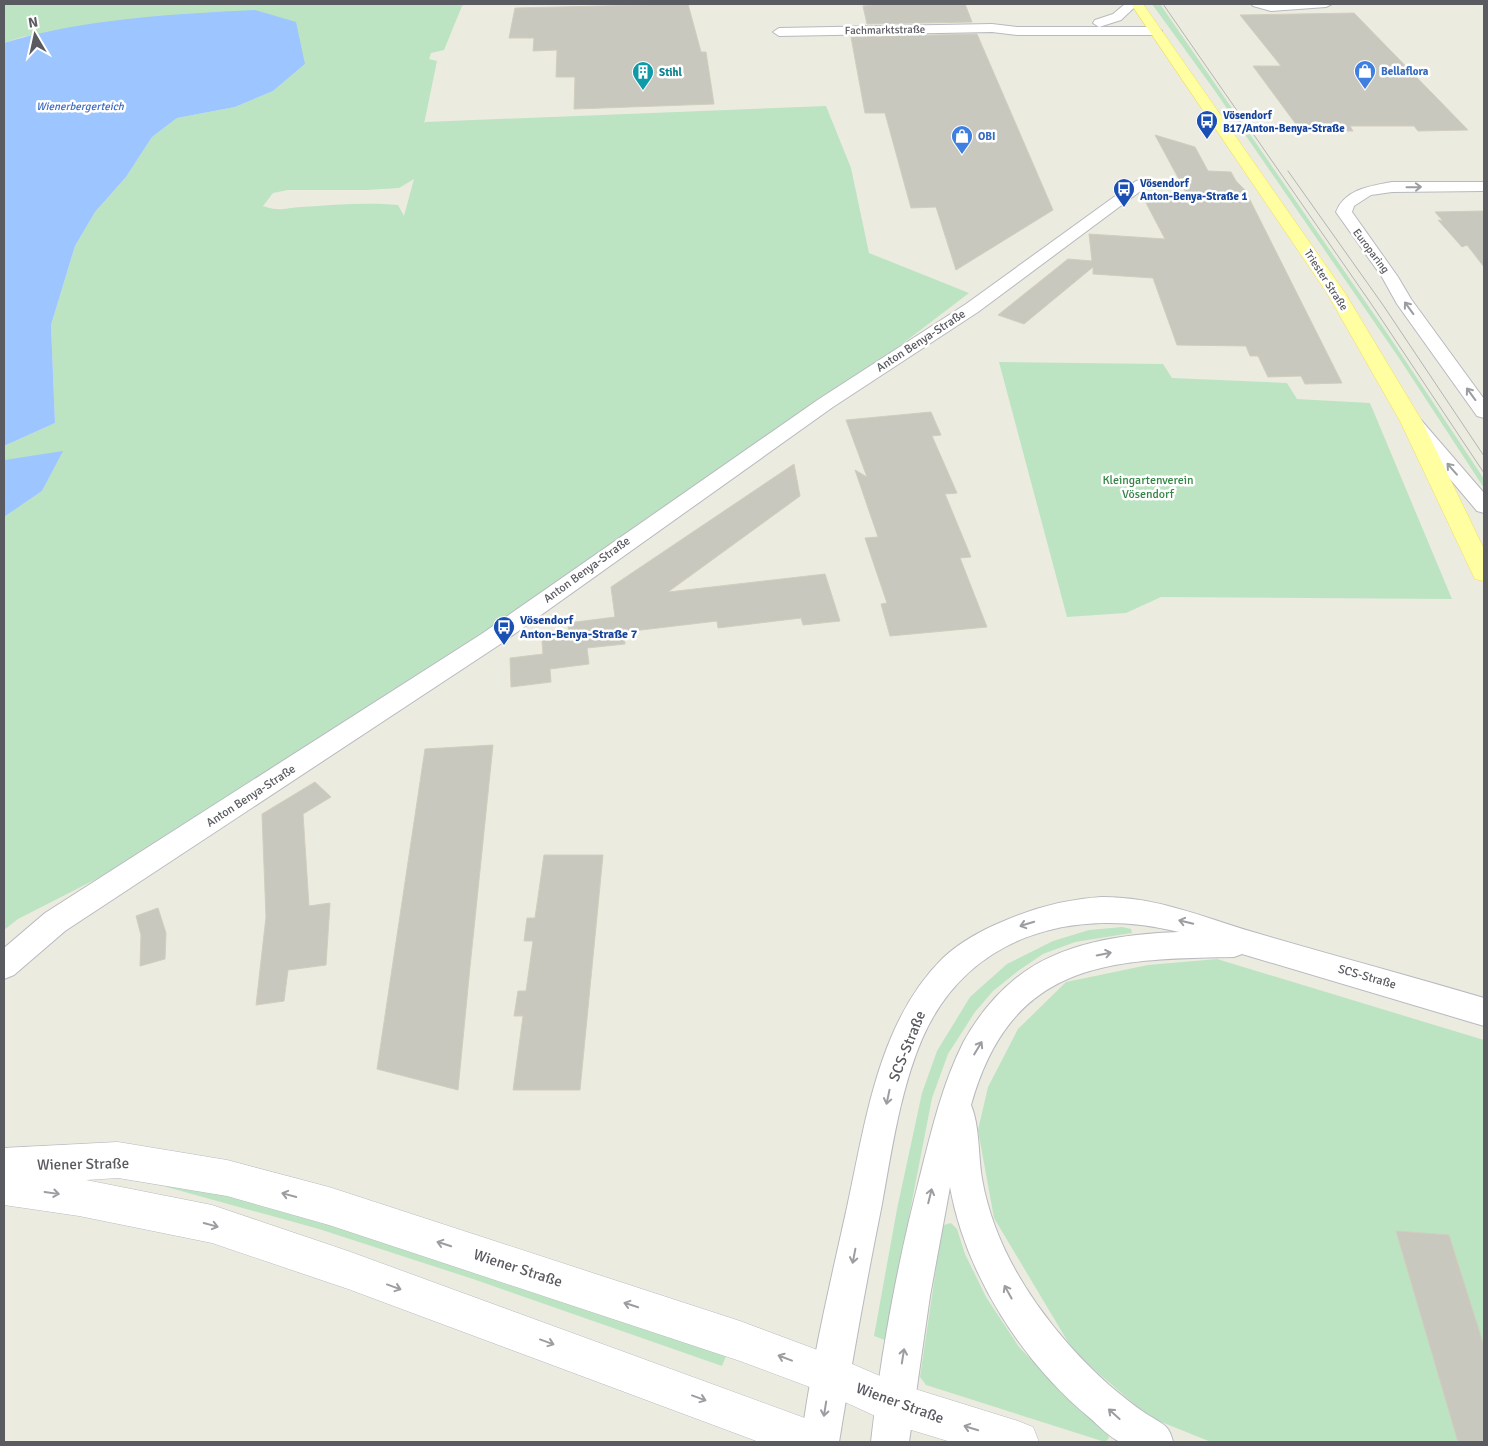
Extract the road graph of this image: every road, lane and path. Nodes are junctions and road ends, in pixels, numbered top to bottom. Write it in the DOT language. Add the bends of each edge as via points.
graph roads {
  1 [pos="1132,4"];
  2 [pos="1137,4"];
  3 [pos="1257,4"];
  4 [pos="1326,4"];
  5 [pos="1099,23"];
  6 [pos="1153,27"];
  7 [pos="992,28"];
  8 [pos="779,32"];
  9 [pos="1141,184"];
  10 [pos="1484,186"];
  11 [pos="1484,412"];
  12 [pos="1411,421"];
  13 [pos="1484,506"];
  14 [pos="1484,573"];
  15 [pos="1249,943"];
  16 [pos="4,966"];
  17 [pos="1484,1012"];
  18 [pos="958,1092"];
  19 [pos="4,1166"];
  20 [pos="4,1186"];
  21 [pos="830,1375"];
  22 [pos="893,1423"];
  23 [pos="813,1442"];
  24 [pos="820,1442"];
  25 [pos="1018,1442"];
  26 [pos="1154,1442"];
  1 -- 5 [label="street" via="1117,17"];
  2 -- 6 [label="main road, Triester Straße"];
  3 -- 4 [label="street" via="1271,7"];
  5 -- 6 [label="street, Fachmarktstraße"];
  5 -- 7 [label="street, Fachmarktstraße" via="1013,24"];
  6 -- 7 [label="street, Fachmarktstraße" via="1017,31"];
  6 -- 12 [label="main road, Triester Straße" via="1336,293"];
  7 -- 8 [label="street, Fachmarktstraße"];
  9 -- 16 [label="street, Anton Benya-Straße" via="972,308 826,403 491,639 55,922"];
  11 -- 10 [label="street, Europaring, one-way" via="1344,212 1347,204 1367,191 1392,187"];
  13 -- 12 [label="street, one-way"];
  12 -- 14 [label="main road, Triester Straße"];
  15 -- 17 [label="street, SCS-Straße"];
  18 -- 15 [label="street, SCS-Straße, one-way" via="976,1050 999,1016 1027,987 1061,967 1100,954 1141,948"];
  15 -- 21 [label="street, SCS-Straße, one-way" via="1192,923 1157,915 1123,910 1086,911 1050,916 1016,927 958,963 934,988 915,1018 894,1069"];
  22 -- 18 [label="street, SCS-Straße, one-way" via="927,1209"];
  26 -- 18 [label="street, SCS-Straße, one-way" via="1130,1427 1081,1384 1042,1342 1010,1296 986,1250 974,1218 961,1161"];
  21 -- 19 [label="main road, Wiener Straße, one-way" via="740,1341 339,1209 227,1178 118,1160"];
  20 -- 23 [label="main road, Wiener Straße, one-way" via="79,1197 212,1224 358,1273"];
  21 -- 22 [label="main road, Wiener Straße"];
  21 -- 24 [label="street, SCS-Straße, one-way"];
  25 -- 22 [label="main road, Wiener Straße, one-way"];
}
